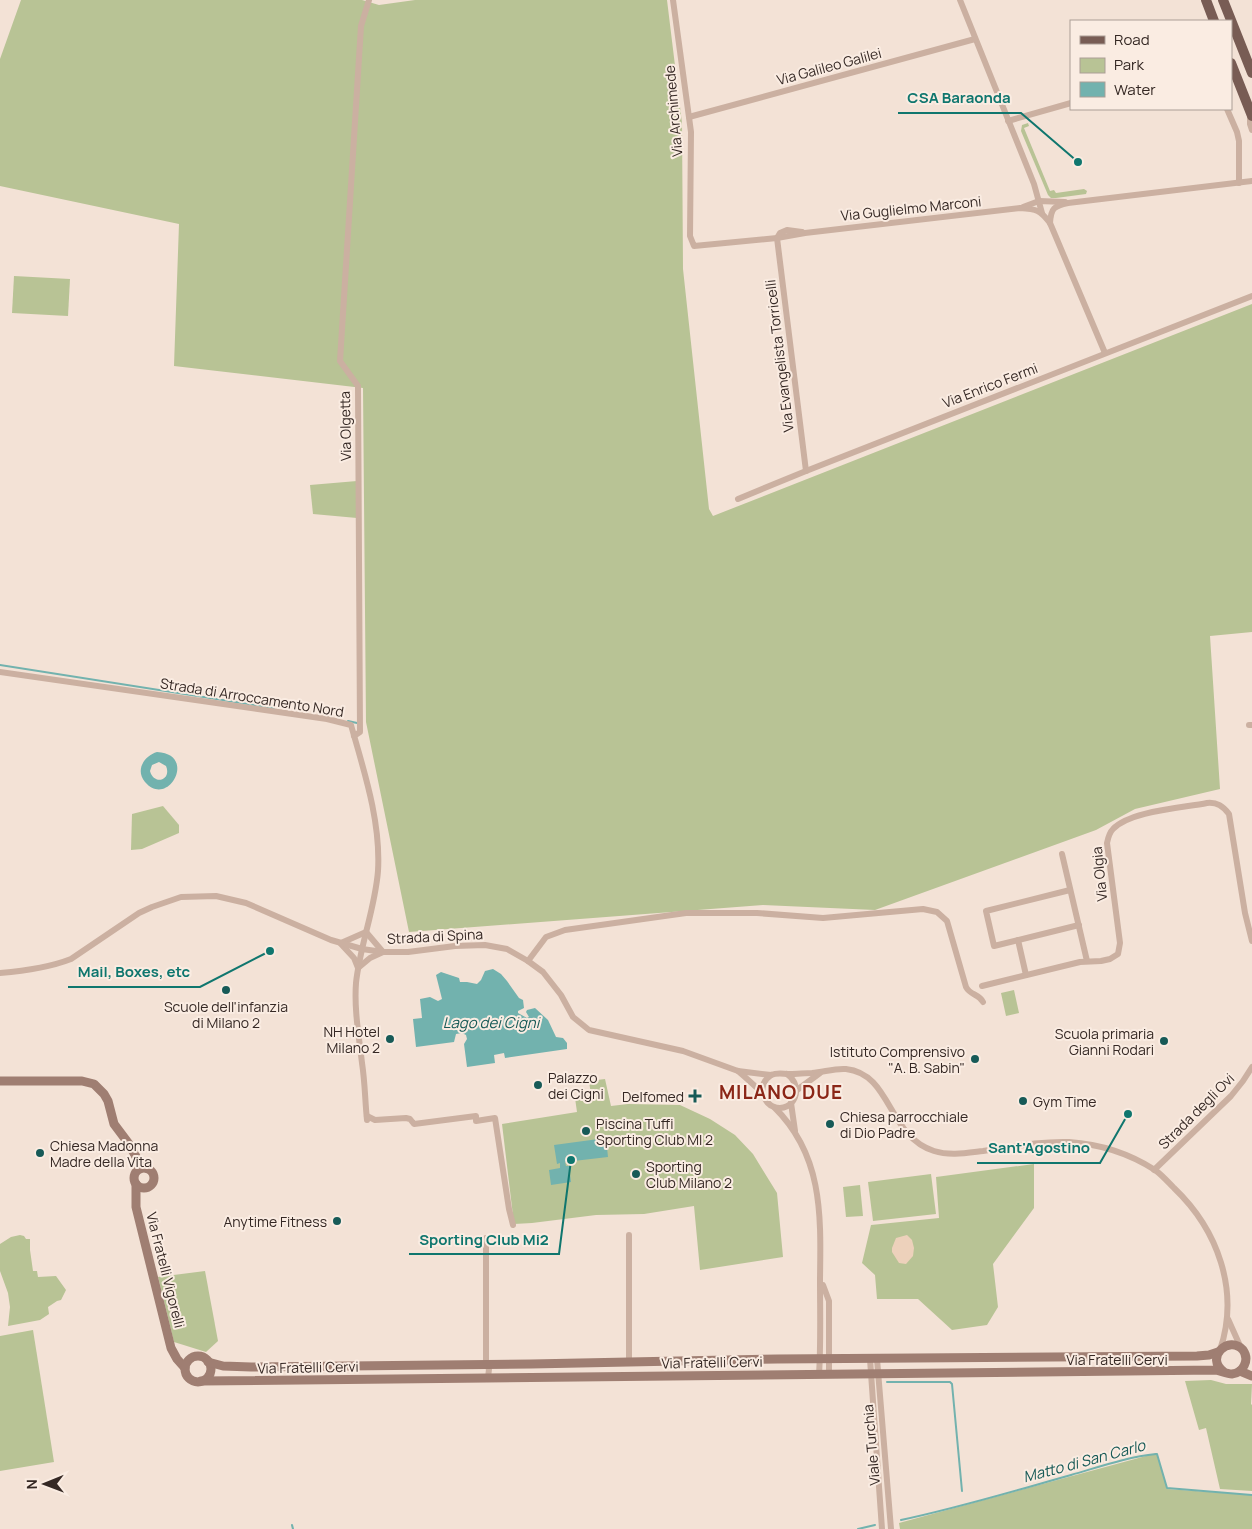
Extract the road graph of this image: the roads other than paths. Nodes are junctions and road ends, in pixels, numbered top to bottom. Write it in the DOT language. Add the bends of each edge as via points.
graph roads {
  1 [pos="370,0"];
  2 [pos="673,0"];
  3 [pos="960,0"];
  4 [pos="1206,0"];
  5 [pos="1224,0"];
  6 [pos="1214,20"];
  7 [pos="1232,20"];
  8 [pos="1232,21"];
  9 [pos="975,39"];
  10 [pos="1232,66"];
  11 [pos="1252,72"];
  12 [pos="1070,104"];
  13 [pos="1227,110"];
  14 [pos="1251,114"];
  15 [pos="689,117"];
  16 [pos="1008,121"];
  17 [pos="1252,130"];
  18 [pos="1251,181"];
  19 [pos="1239,183"];
  20 [pos="1039,201"];
  21 [pos="1068,203"];
  22 [pos="1020,208"];
  23 [pos="1042,213"];
  24 [pos="1050,223"];
  25 [pos="778,238"];
  26 [pos="698,246"];
  27 [pos="1252,296"];
  28 [pos="1105,353"];
  29 [pos="806,471"];
  30 [pos="738,500"];
  31 [pos="0,672"];
  32 [pos="354,736"];
  33 [pos="1062,854"];
  34 [pos="1070,890"];
  35 [pos="1249,920"];
  36 [pos="1079,925"];
  37 [pos="366,932"];
  38 [pos="1018,940"];
  39 [pos="1252,941"];
  40 [pos="340,944"];
  41 [pos="362,949"];
  42 [pos="382,952"];
  43 [pos="528,961"];
  44 [pos="1087,961"];
  45 [pos="358,968"];
  46 [pos="0,973"];
  47 [pos="1026,975"];
  48 [pos="982,986"];
  49 [pos="983,1002"];
  50 [pos="1252,1067"];
  51 [pos="738,1071"];
  52 [pos="821,1072"];
  53 [pos="787,1074"];
  54 [pos="771,1075"];
  55 [pos="0,1081"];
  56 [pos="797,1090"];
  57 [pos="762,1094"];
  58 [pos="791,1103"];
  59 [pos="774,1107"];
  60 [pos="795,1132"];
  61 [pos="142,1170"];
  62 [pos="1154,1170"];
  63 [pos="136,1184"];
  64 [pos="145,1189"];
  65 [pos="136,1200"];
  66 [pos="513,1225"];
  67 [pos="629,1235"];
  68 [pos="486,1238"];
  69 [pos="1227,1317"];
  70 [pos="170,1346"];
  71 [pos="1219,1351"];
  72 [pos="1246,1355"];
  73 [pos="194,1357"];
  74 [pos="824,1359"];
  75 [pos="873,1359"];
  76 [pos="630,1361"];
  77 [pos="208,1362"];
  78 [pos="486,1364"];
  79 [pos="185,1368"];
  80 [pos="1240,1371"];
  81 [pos="1224,1372"];
  82 [pos="874,1374"];
  83 [pos="819,1375"];
  84 [pos="829,1375"];
  85 [pos="1252,1376"];
  86 [pos="485,1379"];
  87 [pos="201,1382"];
  88 [pos="882,1529"];
  89 [pos="891,1529"];
  1 -- 32 [label="street, Via Olgetta" via="361,26 340,361 358,386 360,732"];
  2 -- 15 [label="street, Via Archimede"];
  3 -- 9 [label="street"];
  4 -- 6 [label="main road"];
  5 -- 7 [label="main road"];
  8 -- 11 [label="main road"];
  9 -- 15 [label="street, Via Galileo Galilei"];
  9 -- 16 [label="street"];
  10 -- 14 [label="main road"];
  12 -- 16 [label="street"];
  13 -- 19 [label="street" via="1239,141"];
  14 -- 17 [label="street"];
  15 -- 26 [label="street, Via Archimede" via="690,236 694,246"];
  16 -- 20 [label="street"];
  18 -- 19 [label="street, Via Guglielmo Marconi"];
  19 -- 21 [label="street, Via Guglielmo Marconi"];
  20 -- 21 [label="street, Via Guglielmo Marconi"];
  20 -- 22 [label="street, Via Guglielmo Marconi"];
  20 -- 23 [label="street"];
  21 -- 24 [label="street" via="1053,210"];
  22 -- 23 [label="street, Via Guglielmo Marconi" via="1032,208"];
  22 -- 25 [label="street, Via Guglielmo Marconi"];
  23 -- 24 [label="street"];
  24 -- 28 [label="street"];
  25 -- 26 [label="street, Via Guglielmo Marconi"];
  25 -- 29 [label="street, Via Evangelista Torricelli"];
  27 -- 28 [label="street, Via Enrico Fermi"];
  28 -- 29 [label="street, Via Enrico Fermi"];
  29 -- 30 [label="street, Via Enrico Fermi"];
  31 -- 32 [label="street, Strada di Arroccamento Nord" via="327,720 351,725"];
  32 -- 37 [label="street, Strada di Arroccamento Nord" via="367,780 377,834 376,880"];
  33 -- 34 [label="street"];
  34 -- 36 [label="street"];
  34 -- 38 [label="street" via="986,911 994,946"];
  35 -- 39 [label="street"];
  35 -- 44 [label="street, Via Olgia" via="1231,819 1226,809 1212,803 1137,816 1115,827 1108,839 1119,951 1110,959"];
  36 -- 38 [label="street"];
  36 -- 44 [label="street"];
  37 -- 40 [label="street"];
  37 -- 41 [label="street, Strada di Arroccamento Nord"];
  37 -- 42 [label="street"];
  38 -- 47 [label="street"];
  40 -- 41 [label="street, Strada di Spina"];
  40 -- 45 [label="street" via="354,958"];
  40 -- 46 [label="street, Strada di Spina" via="246,903 216,896 190,896 145,910 60,963"];
  41 -- 42 [label="street, Strada di Spina"];
  41 -- 45 [label="street, Strada di Arroccamento Nord"];
  42 -- 43 [label="street, Strada di Spina" via="485,945 507,949"];
  42 -- 45 [label="street"];
  43 -- 49 [label="street" via="546,937 565,930 686,913 757,913 822,918 923,909 937,912 947,921 966,987"];
  43 -- 51 [label="street, Strada di Spina" via="561,995 573,1018 589,1030 683,1051"];
  44 -- 47 [label="street, Via Olgia"];
  45 -- 66 [label="street, Strada di Arroccamento Nord" via="356,1012 367,1118 406,1118 414,1124 476,1116 476,1121 495,1118"];
  47 -- 48 [label="street, Via Olgia"];
  50 -- 62 [label="street, Strada degli Ovi" via="1231,1096"];
  51 -- 54 [label="street"];
  51 -- 57 [label="street"];
  52 -- 53 [label="street"];
  52 -- 56 [label="street"];
  52 -- 62 [label="street" via="846,1069 871,1079 905,1131 934,1150 956,1154 1072,1142 1118,1152"];
  53 -- 54 [label="street"];
  53 -- 56 [label="street"];
  54 -- 57 [label="street" via="763,1085"];
  55 -- 61 [label="street" via="82,1081 94,1084 105,1096 114,1124"];
  56 -- 58 [label="street"];
  57 -- 59 [label="street"];
  58 -- 59 [label="street" via="781,1108"];
  58 -- 60 [label="street"];
  59 -- 60 [label="street"];
  60 -- 74 [label="street" via="812,1170 819,1201 820,1278 828,1301"];
  61 -- 63 [label="street" via="134,1179"];
  61 -- 64 [label="street" via="152,1172 154,1180"];
  62 -- 69 [label="street" via="1192,1207 1212,1237 1223,1268"];
  63 -- 64 [label="street"];
  63 -- 65 [label="street, Via Fratelli Vigorelli"];
  64 -- 65 [label="street, Via Fratelli Vigorelli" via="140,1191"];
  65 -- 70 [label="street, Via Fratelli Vigorelli"];
  67 -- 76 [label="street"];
  68 -- 78 [label="street"];
  69 -- 71 [label="street"];
  69 -- 72 [label="street"];
  70 -- 73 [label="street, Via Fratelli Vigorelli" via="183,1355"];
  70 -- 79 [label="street, Via Fratelli Vigorelli"];
  71 -- 72 [label="street" via="1231,1345"];
  71 -- 75 [label="street, Via Fratelli Cervi" via="1210,1355 1187,1356"];
  71 -- 81 [label="street" via="1216,1361"];
  72 -- 80 [label="street"];
  73 -- 77 [label="street" via="203,1357"];
  73 -- 79 [label="street"];
  74 -- 75 [label="street, Via Fratelli Cervi"];
  74 -- 76 [label="street, Via Fratelli Cervi"];
  74 -- 83 [label="street"];
  74 -- 84 [label="street"];
  75 -- 82 [label="street, Viale Turchia"];
  76 -- 78 [label="street, Via Fratelli Cervi"];
  77 -- 78 [label="street, Via Fratelli Cervi" via="251,1367"];
  77 -- 87 [label="street" via="211,1368 209,1375"];
  78 -- 86 [label="street" via="481,1368 481,1376"];
  79 -- 87 [label="street" via="190,1379"];
  80 -- 81 [label="street"];
  80 -- 85 [label="street"];
  81 -- 82 [label="street, Via Fratelli Cervi"];
  82 -- 84 [label="street, Via Fratelli Cervi"];
  82 -- 88 [label="street, Viale Turchia"];
  82 -- 89 [label="street, Viale Turchia"];
  83 -- 84 [label="street, Via Fratelli Cervi"];
  83 -- 86 [label="street, Via Fratelli Cervi"];
  86 -- 87 [label="street, Via Fratelli Cervi"];
}
